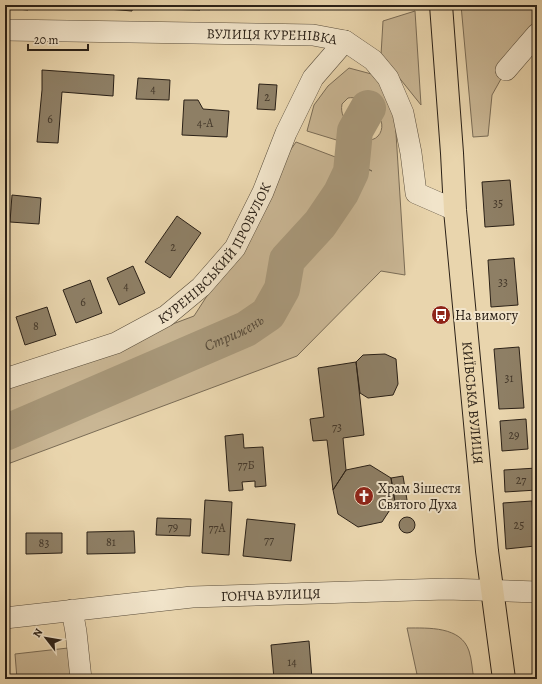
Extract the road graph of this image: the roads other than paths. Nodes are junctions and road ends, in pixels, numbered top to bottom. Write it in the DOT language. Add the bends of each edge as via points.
graph roads {
  1 [pos="442,5"];
  2 [pos="5,30"];
  3 [pos="537,34"];
  4 [pos="345,40"];
  5 [pos="506,70"];
  6 [pos="454,210"];
  7 [pos="5,378"];
  8 [pos="492,591"];
  9 [pos="537,592"];
  10 [pos="72,610"];
  11 [pos="5,618"];
  12 [pos="81,679"];
  13 [pos="504,679"];
  1 -- 6 [label="main road, КИЇВСЬКА ВУЛИЦЯ"];
  2 -- 4 [label="street, ВУЛИЦЯ КУРЕНІВКА" via="313,35"];
  3 -- 5 [label="street"];
  4 -- 6 [label="street, ВУЛИЦЯ КУРЕНІВКА" via="372,60 388,78 403,113 416,193"];
  4 -- 7 [label="street, КУРЕНІВСЬКИЙ ПРОВУЛОК" via="313,78 286,133 263,192 235,248 201,287 166,316 116,343"];
  6 -- 8 [label="main road, КИЇВСЬКА ВУЛИЦЯ"];
  8 -- 9 [label="street, ГОНЧА ВУЛИЦЯ"];
  8 -- 10 [label="street, ГОНЧА ВУЛИЦЯ" via="446,589 192,597"];
  8 -- 13 [label="main road, КИЇВСЬКА ВУЛИЦЯ"];
  10 -- 11 [label="street, ГОНЧА ВУЛИЦЯ"];
  10 -- 12 [label="street"];
}
